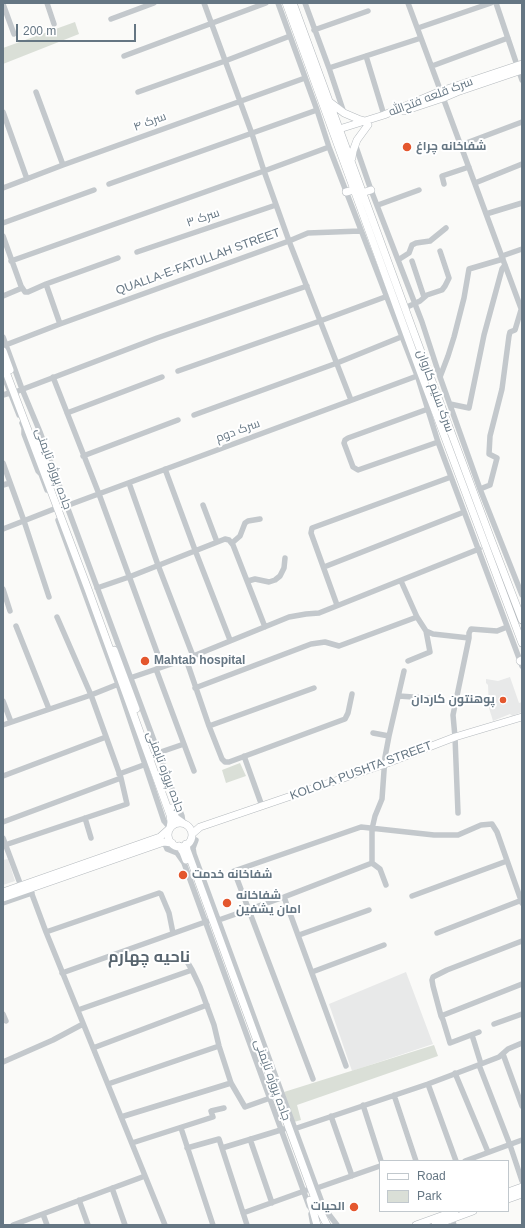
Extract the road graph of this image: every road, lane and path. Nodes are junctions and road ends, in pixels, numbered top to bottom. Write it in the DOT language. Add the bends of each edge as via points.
graph roads {
  1 [pos="47,3"];
  2 [pos="154,3"];
  3 [pos="204,3"];
  4 [pos="266,3"];
  5 [pos="278,3"];
  6 [pos="286,3"];
  7 [pos="294,3"];
  8 [pos="305,3"];
  9 [pos="408,3"];
  10 [pos="491,3"];
  11 [pos="496,3"];
  12 [pos="3,4"];
  13 [pos="368,11"];
  14 [pos="111,19"];
  15 [pos="211,23"];
  16 [pos="54,24"];
  17 [pos="418,28"];
  18 [pos="314,30"];
  19 [pos="14,34"];
  20 [pos="290,36"];
  21 [pos="421,38"];
  22 [pos="508,38"];
  23 [pos="124,56"];
  24 [pos="366,56"];
  25 [pos="225,61"];
  26 [pos="432,66"];
  27 [pos="329,68"];
  28 [pos="520,68"];
  29 [pos="305,78"];
  30 [pos="522,80"];
  31 [pos="36,92"];
  32 [pos="138,92"];
  33 [pos="442,94"];
  34 [pos="240,101"];
  35 [pos="329,101"];
  36 [pos="317,110"];
  37 [pos="3,112"];
  38 [pos="344,113"];
  39 [pos="384,115"];
  40 [pos="522,122"];
  41 [pos="367,123"];
  42 [pos="341,131"];
  43 [pos="252,134"];
  44 [pos="333,134"];
  45 [pos="355,144"];
  46 [pos="461,145"];
  47 [pos="329,147"];
  48 [pos="351,160"];
  49 [pos="522,164"];
  50 [pos="63,165"];
  51 [pos="469,167"];
  52 [pos="264,171"];
  53 [pos="27,179"];
  54 [pos="475,183"];
  55 [pos="110,184"];
  56 [pos="444,184"];
  57 [pos="3,188"];
  58 [pos="94,190"];
  59 [pos="354,190"];
  60 [pos="371,190"];
  61 [pos="419,190"];
  62 [pos="346,192"];
  63 [pos="362,193"];
  64 [pos="522,203"];
  65 [pos="276,205"];
  66 [pos="378,205"];
  67 [pos="486,214"];
  68 [pos="3,223"];
  69 [pos="446,228"];
  70 [pos="360,231"];
  71 [pos="3,236"];
  72 [pos="289,241"];
  73 [pos="373,242"];
  74 [pos="365,244"];
  75 [pos="522,249"];
  76 [pos="137,252"];
  77 [pos="440,252"];
  78 [pos="118,258"];
  79 [pos="502,258"];
  80 [pos="11,260"];
  81 [pos="398,260"];
  82 [pos="412,262"];
  83 [pos="505,265"];
  84 [pos="46,284"];
  85 [pos="307,286"];
  86 [pos="22,288"];
  87 [pos="522,291"];
  88 [pos="515,293"];
  89 [pos="3,296"];
  90 [pos="385,297"];
  91 [pos="424,297"];
  92 [pos="415,304"];
  93 [pos="405,308"];
  94 [pos="522,310"];
  95 [pos="320,321"];
  96 [pos="60,324"];
  97 [pos="3,337"];
  98 [pos="401,337"];
  99 [pos="4,347"];
  100 [pos="336,363"];
  101 [pos="3,364"];
  102 [pos="178,371"];
  103 [pos="421,372"];
  104 [pos="3,374"];
  105 [pos="53,377"];
  106 [pos="440,377"];
  107 [pos="162,378"];
  108 [pos="16,391"];
  109 [pos="3,395"];
  110 [pos="351,400"];
  111 [pos="450,404"];
  112 [pos="428,410"];
  113 [pos="67,413"];
  114 [pos="194,415"];
  115 [pos="178,420"];
  116 [pos="438,442"];
  117 [pos="83,456"];
  118 [pos="3,463"];
  119 [pos="165,469"];
  120 [pos="451,477"];
  121 [pos="10,482"];
  122 [pos="129,483"];
  123 [pos="3,485"];
  124 [pos="480,489"];
  125 [pos="98,494"];
  126 [pos="203,505"];
  127 [pos="60,507"];
  128 [pos="464,512"];
  129 [pos="260,519"];
  130 [pos="24,521"];
  131 [pos="3,529"];
  132 [pos="217,542"];
  133 [pos="232,543"];
  134 [pos="479,549"];
  135 [pos="195,550"];
  136 [pos="285,558"];
  137 [pos="158,565"];
  138 [pos="324,567"];
  139 [pos="129,577"];
  140 [pos="248,581"];
  141 [pos="401,581"];
  142 [pos="97,588"];
  143 [pos="3,589"];
  144 [pos="522,595"];
  145 [pos="49,597"];
  146 [pos="337,605"];
  147 [pos="10,611"];
  148 [pos="57,617"];
  149 [pos="417,617"];
  150 [pos="522,620"];
  151 [pos="16,626"];
  152 [pos="265,627"];
  153 [pos="508,627"];
  154 [pos="426,631"];
  155 [pos="469,638"];
  156 [pos="230,640"];
  157 [pos="522,643"];
  158 [pos="193,656"];
  159 [pos="186,659"];
  160 [pos="408,661"];
  161 [pos="521,662"];
  162 [pos="159,668"];
  163 [pos="404,671"];
  164 [pos="124,682"];
  165 [pos="195,688"];
  166 [pos="314,688"];
  167 [pos="352,694"];
  168 [pos="91,695"];
  169 [pos="399,696"];
  170 [pos="441,699"];
  171 [pos="3,701"];
  172 [pos="49,709"];
  173 [pos="522,717"];
  174 [pos="11,722"];
  175 [pos="3,725"];
  176 [pos="209,726"];
  177 [pos="373,734"];
  178 [pos="389,736"];
  179 [pos="106,737"];
  180 [pos="455,737"];
  181 [pos="184,744"];
  182 [pos="244,756"];
  183 [pos="151,759"];
  184 [pos="385,764"];
  185 [pos="194,771"];
  186 [pos="3,776"];
  187 [pos="120,776"];
  188 [pos="262,806"];
  189 [pos="458,813"];
  190 [pos="84,818"];
  191 [pos="3,822"];
  192 [pos="184,824"];
  193 [pos="200,827"];
  194 [pos="170,828"];
  195 [pos="372,829"];
  196 [pos="3,838"];
  197 [pos="91,838"];
  198 [pos="184,841"];
  199 [pos="164,842"];
  200 [pos="5,845"];
  201 [pos="6,854"];
  202 [pos="507,861"];
  203 [pos="372,863"];
  204 [pos="386,885"];
  205 [pos="21,886"];
  206 [pos="31,891"];
  207 [pos="3,892"];
  208 [pos="412,896"];
  209 [pos="284,897"];
  210 [pos="3,898"];
  211 [pos="522,901"];
  212 [pos="3,903"];
  213 [pos="249,910"];
  214 [pos="369,910"];
  215 [pos="212,921"];
  216 [pos="46,932"];
  217 [pos="173,933"];
  218 [pos="437,933"];
  219 [pos="299,935"];
  220 [pos="522,941"];
  221 [pos="384,945"];
  222 [pos="182,953"];
  223 [pos="192,970"];
  224 [pos="312,972"];
  225 [pos="62,973"];
  226 [pos="522,984"];
  227 [pos="207,1005"];
  228 [pos="78,1010"];
  229 [pos="3,1014"];
  230 [pos="522,1014"];
  231 [pos="441,1016"];
  232 [pos="6,1021"];
  233 [pos="83,1024"];
  234 [pos="494,1024"];
  235 [pos="479,1032"];
  236 [pos="472,1035"];
  237 [pos="522,1043"];
  238 [pos="219,1046"];
  239 [pos="93,1048"];
  240 [pos="503,1054"];
  241 [pos="3,1062"];
  242 [pos="480,1064"];
  243 [pos="346,1066"];
  244 [pos="455,1073"];
  245 [pos="313,1079"];
  246 [pos="231,1083"];
  247 [pos="108,1084"];
  248 [pos="428,1084"];
  249 [pos="394,1094"];
  250 [pos="271,1098"];
  251 [pos="363,1105"];
  252 [pos="522,1106"];
  253 [pos="224,1108"];
  254 [pos="331,1116"];
  255 [pos="121,1117"];
  256 [pos="181,1128"];
  257 [pos="287,1129"];
  258 [pos="250,1139"];
  259 [pos="522,1140"];
  260 [pos="132,1143"];
  261 [pos="510,1145"];
  262 [pos="187,1148"];
  263 [pos="222,1148"];
  264 [pos="296,1152"];
  265 [pos="488,1152"];
  266 [pos="381,1160"];
  267 [pos="416,1160"];
  268 [pos="456,1160"];
  269 [pos="468,1160"];
  270 [pos="379,1166"];
  271 [pos="145,1176"];
  272 [pos="352,1176"];
  273 [pos="522,1181"];
  274 [pos="311,1187"];
  275 [pos="522,1187"];
  276 [pos="112,1188"];
  277 [pos="509,1192"];
  278 [pos="522,1194"];
  279 [pos="509,1199"];
  280 [pos="79,1200"];
  281 [pos="272,1203"];
  282 [pos="452,1212"];
  283 [pos="471,1212"];
  284 [pos="243,1213"];
  285 [pos="43,1214"];
  286 [pos="453,1222"];
  287 [pos="440,1224"];
  288 [pos="13,1225"];
  289 [pos="46,1225"];
  290 [pos="88,1225"];
  291 [pos="125,1225"];
  292 [pos="165,1225"];
  293 [pos="213,1225"];
  294 [pos="247,1225"];
  295 [pos="313,1225"];
  296 [pos="317,1225"];
  297 [pos="327,1225"];
  298 [pos="337,1225"];
  299 [pos="416,1225"];
  1 -- 16 [label="street"];
  2 -- 14 [label="street"];
  3 -- 15 [label="street, QUALLA-E-FATULLAH STREET"];
  4 -- 15 [label="street"];
  5 -- 20 [label="street"];
  6 -- 44 [label="main road"];
  7 -- 35 [label="main road, سرک سلیم کاروان"];
  8 -- 18 [label="street"];
  9 -- 17 [label="street"];
  10 -- 17 [label="street"];
  11 -- 22 [label="street"];
  12 -- 19 [label="street"];
  13 -- 18 [label="street"];
  15 -- 23 [label="street"];
  15 -- 25 [label="street, QUALLA-E-FATULLAH STREET"];
  17 -- 21 [label="street"];
  18 -- 27 [label="street"];
  20 -- 25 [label="street"];
  20 -- 29 [label="street"];
  21 -- 24 [label="street"];
  21 -- 26 [label="street"];
  22 -- 26 [label="street"];
  22 -- 28 [label="street"];
  24 -- 27 [label="street"];
  24 -- 39 [label="street"];
  25 -- 32 [label="street"];
  25 -- 34 [label="street, QUALLA-E-FATULLAH STREET"];
  26 -- 33 [label="street"];
  27 -- 38 [label="street"];
  28 -- 30 [label="street"];
  28 -- 33 [label="main road, سرک قلعه فتح‌الله"];
  29 -- 34 [label="street, سرک ۴"];
  29 -- 36 [label="street"];
  31 -- 50 [label="street"];
  33 -- 39 [label="main road, سرک قلعه فتح‌الله"];
  33 -- 41 [label="main road, سرک قلعه فتح‌الله"];
  33 -- 46 [label="street"];
  34 -- 43 [label="street, QUALLA-E-FATULLAH STREET"];
  34 -- 50 [label="street, سرک ۴"];
  35 -- 38 [label="main road"];
  35 -- 42 [label="main road, سرک سلیم کاروان"];
  36 -- 43 [label="street"];
  36 -- 47 [label="street"];
  37 -- 53 [label="street"];
  38 -- 41 [label="main road"];
  39 -- 41 [label="main road, سرک قلعه فتح‌الله"];
  40 -- 46 [label="street"];
  41 -- 42 [label="main road, سرک قلعه فتح‌الله"];
  41 -- 45 [label="main road"];
  42 -- 44 [label="main road, سرک قلعه فتح‌الله"];
  42 -- 48 [label="main road, سرک سلیم کاروان"];
  43 -- 52 [label="street, QUALLA-E-FATULLAH STREET"];
  43 -- 55 [label="street"];
  44 -- 59 [label="main road"];
  45 -- 48 [label="main road"];
  45 -- 60 [label="street"];
  46 -- 51 [label="street"];
  47 -- 52 [label="street"];
  47 -- 62 [label="street"];
  48 -- 63 [label="main road, سرک سلیم کاروان"];
  49 -- 54 [label="street"];
  50 -- 53 [label="street, سرک ۴"];
  51 -- 54 [label="street"];
  51 -- 56 [label="street" via="442,176"];
  52 -- 65 [label="street, QUALLA-E-FATULLAH STREET"];
  52 -- 80 [label="street"];
  53 -- 57 [label="street, سرک ۴"];
  54 -- 67 [label="street"];
  58 -- 68 [label="street"];
  59 -- 62 [label="main road"];
  59 -- 73 [label="main road"];
  60 -- 63 [label="main road"];
  60 -- 66 [label="street"];
  61 -- 66 [label="street"];
  62 -- 70 [label="street"];
  63 -- 93 [label="main road, سرک سلیم کاروان"];
  64 -- 67 [label="street"];
  65 -- 72 [label="street, QUALLA-E-FATULLAH STREET"];
  65 -- 76 [label="street, سرک ۳"];
  66 -- 81 [label="street"];
  67 -- 79 [label="street"];
  69 -- 81 [label="street" via="430,241 416,243"];
  70 -- 72 [label="street" via="308,233"];
  70 -- 74 [label="street"];
  71 -- 80 [label="street"];
  72 -- 85 [label="street"];
  72 -- 96 [label="street, QUALLA-E-FATULLAH STREET"];
  73 -- 74 [label="main road"];
  73 -- 103 [label="main road"];
  74 -- 90 [label="street"];
  75 -- 79 [label="street"];
  77 -- 91 [label="street" via="448,281 442,290"];
  78 -- 84 [label="street"];
  79 -- 83 [label="street"];
  79 -- 106 [label="street" via="469,268 454,337"];
  80 -- 86 [label="street"];
  81 -- 92 [label="street"];
  82 -- 91 [label="street"];
  83 -- 88 [label="street"];
  83 -- 111 [label="street" via="484,335 469,408"];
  84 -- 86 [label="street" via="28,292"];
  84 -- 96 [label="street"];
  85 -- 95 [label="street"];
  85 -- 105 [label="street"];
  86 -- 89 [label="street"];
  87 -- 88 [label="street"];
  88 -- 94 [label="street"];
  90 -- 95 [label="street"];
  90 -- 98 [label="street"];
  91 -- 92 [label="street"];
  92 -- 93 [label="street"];
  92 -- 106 [label="street"];
  93 -- 103 [label="main road, سرک سلیم کاروان"];
  94 -- 124 [label="street" via="515,330 510,332 502,389 490,436 489,454 497,458 490,485"];
  95 -- 100 [label="street"];
  95 -- 102 [label="street"];
  96 -- 99 [label="street, QUALLA-E-FATULLAH STREET"];
  97 -- 99 [label="street, جاده پروژه تایمنی"];
  98 -- 100 [label="street"];
  98 -- 103 [label="street"];
  99 -- 108 [label="main road, جاده پروژه تایمنی"];
  100 -- 110 [label="street"];
  100 -- 114 [label="street"];
  101 -- 108 [label="main road, جاده پروژه تایمنی"];
  103 -- 110 [label="street, سرک دوم"];
  103 -- 112 [label="street"];
  103 -- 150 [label="main road, سرک سلیم کاروان"];
  103 -- 157 [label="main road"];
  104 -- 108 [label="street, جاده پروژه تایمنی"];
  105 -- 108 [label="street"];
  105 -- 113 [label="street"];
  106 -- 111 [label="street"];
  107 -- 113 [label="street"];
  108 -- 109 [label="street"];
  108 -- 127 [label="main road, جاده پروژه تایمنی"];
  108 -- 127 [label="street, جاده پروژه تایمنی" via="40,432"];
  110 -- 119 [label="street, سرک دوم"];
  111 -- 124 [label="street"];
  112 -- 116 [label="street"];
  112 -- 116 [label="street" via="348,438 344,443 353,468 358,470"];
  113 -- 117 [label="street"];
  115 -- 117 [label="street"];
  116 -- 120 [label="street"];
  117 -- 125 [label="street"];
  118 -- 121 [label="street"];
  119 -- 122 [label="street, سرک دوم"];
  119 -- 135 [label="street"];
  120 -- 128 [label="street"];
  120 -- 138 [label="street" via="312,528 311,533"];
  121 -- 123 [label="street"];
  121 -- 130 [label="street"];
  122 -- 125 [label="street, سرک دوم"];
  122 -- 137 [label="street"];
  124 -- 144 [label="street"];
  125 -- 127 [label="street, سرک دوم"];
  125 -- 139 [label="street"];
  126 -- 132 [label="street"];
  127 -- 130 [label="street, سرک دوم"];
  127 -- 142 [label="street, جاده پروژه تایمنی"];
  127 -- 164 [label="main road, جاده پروژه تایمنی"];
  128 -- 134 [label="street"];
  128 -- 138 [label="street"];
  129 -- 133 [label="street" via="245,523 240,536"];
  130 -- 131 [label="street, سرک دوم"];
  130 -- 145 [label="street"];
  132 -- 133 [label="street" via="225,539"];
  132 -- 135 [label="street"];
  133 -- 140 [label="street"];
  134 -- 141 [label="street"];
  134 -- 153 [label="street"];
  135 -- 137 [label="street"];
  135 -- 156 [label="street"];
  136 -- 140 [label="street" via="284,568 275,580"];
  137 -- 139 [label="street"];
  137 -- 158 [label="street"];
  138 -- 146 [label="street"];
  139 -- 142 [label="street"];
  139 -- 162 [label="street"];
  140 -- 152 [label="street"];
  141 -- 146 [label="street"];
  141 -- 149 [label="street"];
  142 -- 164 [label="street, جاده پروژه تایمنی"];
  143 -- 147 [label="street"];
  146 -- 152 [label="street" via="319,613 289,617"];
  148 -- 168 [label="street"];
  149 -- 154 [label="street"];
  149 -- 165 [label="street" via="339,646 325,642 311,644"];
  151 -- 172 [label="street"];
  152 -- 156 [label="street"];
  153 -- 155 [label="street" via="497,631 471,629"];
  153 -- 161 [label="street"];
  154 -- 155 [label="street"];
  154 -- 160 [label="street" via="430,652"];
  155 -- 180 [label="street" via="453,715"];
  156 -- 158 [label="street"];
  158 -- 159 [label="street"];
  159 -- 162 [label="street"];
  159 -- 165 [label="street"];
  162 -- 164 [label="street"];
  162 -- 181 [label="street"];
  163 -- 169 [label="street"];
  164 -- 168 [label="street"];
  164 -- 183 [label="main road, جاده پروژه تایمنی"];
  164 -- 183 [label="street, جاده پروژه تایمنی"];
  165 -- 176 [label="street"];
  166 -- 176 [label="street"];
  167 -- 182 [label="street" via="345,719"];
  168 -- 172 [label="street"];
  168 -- 179 [label="street"];
  169 -- 170 [label="street"];
  169 -- 178 [label="street"];
  171 -- 174 [label="street"];
  172 -- 174 [label="street"];
  173 -- 180 [label="main road, KOLOLA PUSHTA STREET"];
  174 -- 175 [label="street"];
  176 -- 182 [label="street" via="225,762"];
  177 -- 178 [label="street"];
  178 -- 184 [label="street"];
  179 -- 186 [label="street"];
  179 -- 187 [label="street"];
  180 -- 184 [label="main road, KOLOLA PUSHTA STREET"];
  180 -- 189 [label="street"];
  181 -- 183 [label="street"];
  181 -- 185 [label="street"];
  182 -- 188 [label="street" via="246,769"];
  183 -- 187 [label="street"];
  183 -- 192 [label="main road, جاده پروژه تایمنی" via="176,818"];
  183 -- 194 [label="main road, جاده پروژه تایمنی" via="170,815"];
  184 -- 188 [label="main road, KOLOLA PUSHTA STREET"];
  184 -- 195 [label="street" via="382,799"];
  187 -- 190 [label="street" via="127,804"];
  187 -- 191 [label="street"];
  188 -- 193 [label="main road, KOLOLA PUSHTA STREET"];
  190 -- 197 [label="street"];
  190 -- 200 [label="street"];
  192 -- 193 [label="main road"];
  192 -- 194 [label="main road" via="175,824"];
  192 -- 198 [label="main road, جاده پروژه تایمنی" via="191,831"];
  193 -- 198 [label="main road"];
  194 -- 198 [label="main road, جاده پروژه تایمنی" via="168,837"];
  194 -- 205 [label="main road" via="160,837"];
  195 -- 202 [label="street" via="458,836 481,824 492,824"];
  195 -- 203 [label="street"];
  195 -- 213 [label="street" via="361,827 234,871"];
  196 -- 200 [label="street"];
  198 -- 199 [label="main road"];
  198 -- 215 [label="main road, جاده پروژه تایمنی" via="183,852"];
  198 -- 215 [label="street" via="196,840 194,854"];
  199 -- 206 [label="main road"];
  199 -- 215 [label="street" via="167,849 177,853 184,863"];
  200 -- 201 [label="street"];
  201 -- 205 [label="street"];
  202 -- 208 [label="street"];
  202 -- 211 [label="street"];
  203 -- 204 [label="street" via="380,869"];
  203 -- 209 [label="street"];
  205 -- 207 [label="main road"];
  206 -- 210 [label="main road"];
  206 -- 212 [label="street"];
  206 -- 216 [label="street"];
  209 -- 213 [label="street"];
  209 -- 219 [label="street"];
  211 -- 218 [label="street"];
  213 -- 215 [label="street"];
  213 -- 245 [label="street"];
  214 -- 219 [label="street"];
  215 -- 217 [label="street"];
  215 -- 250 [label="main road, جاده پروژه تایمنی"];
  215 -- 257 [label="main road, جاده پروژه تایمنی" via="283,1104"];
  216 -- 217 [label="street" via="159,893 169,913"];
  216 -- 225 [label="street"];
  217 -- 225 [label="street"];
  219 -- 224 [label="street"];
  220 -- 231 [label="street" via="434,977 433,986"];
  221 -- 224 [label="street"];
  222 -- 223 [label="street"];
  223 -- 227 [label="street"];
  223 -- 228 [label="street"];
  224 -- 243 [label="street"];
  225 -- 228 [label="street"];
  226 -- 231 [label="street"];
  227 -- 238 [label="street"];
  227 -- 239 [label="street"];
  228 -- 233 [label="street"];
  229 -- 232 [label="street"];
  230 -- 234 [label="street"];
  231 -- 236 [label="street" via="450,1043"];
  233 -- 239 [label="street"];
  233 -- 241 [label="street"];
  235 -- 236 [label="street"];
  236 -- 242 [label="street"];
  237 -- 240 [label="street"];
  238 -- 246 [label="street"];
  238 -- 247 [label="street"];
  239 -- 247 [label="street"];
  240 -- 242 [label="street"];
  240 -- 252 [label="street"];
  242 -- 244 [label="street"];
  242 -- 261 [label="street"];
  244 -- 248 [label="street"];
  244 -- 265 [label="street"];
  246 -- 250 [label="street" via="245,1107"];
  246 -- 255 [label="street"];
  247 -- 255 [label="street"];
  248 -- 249 [label="street"];
  248 -- 268 [label="street"];
  249 -- 251 [label="street"];
  249 -- 267 [label="street"];
  250 -- 257 [label="main road, جاده پروژه تایمنی"];
  251 -- 254 [label="street"];
  251 -- 266 [label="street"];
  253 -- 256 [label="street" via="211,1111 213,1117"];
  254 -- 257 [label="street"];
  254 -- 272 [label="street"];
  255 -- 260 [label="street"];
  256 -- 260 [label="street"];
  256 -- 262 [label="street"];
  257 -- 258 [label="street"];
  257 -- 264 [label="main road, جاده پروژه تایمنی"];
  258 -- 263 [label="street"];
  258 -- 281 [label="street"];
  259 -- 261 [label="street"];
  260 -- 271 [label="street"];
  261 -- 265 [label="street"];
  261 -- 273 [label="street"];
  262 -- 263 [label="street" via="219,1138"];
  262 -- 293 [label="street"];
  263 -- 284 [label="street"];
  264 -- 274 [label="main road, جاده پروژه تایمنی"];
  264 -- 274 [label="street"];
  265 -- 269 [label="street"];
  270 -- 272 [label="street"];
  271 -- 276 [label="street"];
  271 -- 292 [label="street"];
  272 -- 274 [label="street"];
  274 -- 281 [label="street"];
  274 -- 295 [label="street" via="309,1207"];
  274 -- 296 [label="main road, جاده پروژه تایمنی"];
  274 -- 297 [label="main road, جاده پروژه تایمنی"];
  274 -- 298 [label="street"];
  275 -- 277 [label="main road"];
  276 -- 280 [label="street"];
  276 -- 291 [label="street"];
  278 -- 279 [label="main road"];
  280 -- 285 [label="street"];
  280 -- 290 [label="street"];
  281 -- 284 [label="street"];
  282 -- 299 [label="main road"];
  283 -- 286 [label="main road"];
  284 -- 294 [label="street"];
  285 -- 288 [label="street"];
  285 -- 289 [label="street"];
  286 -- 287 [label="main road"];
}
